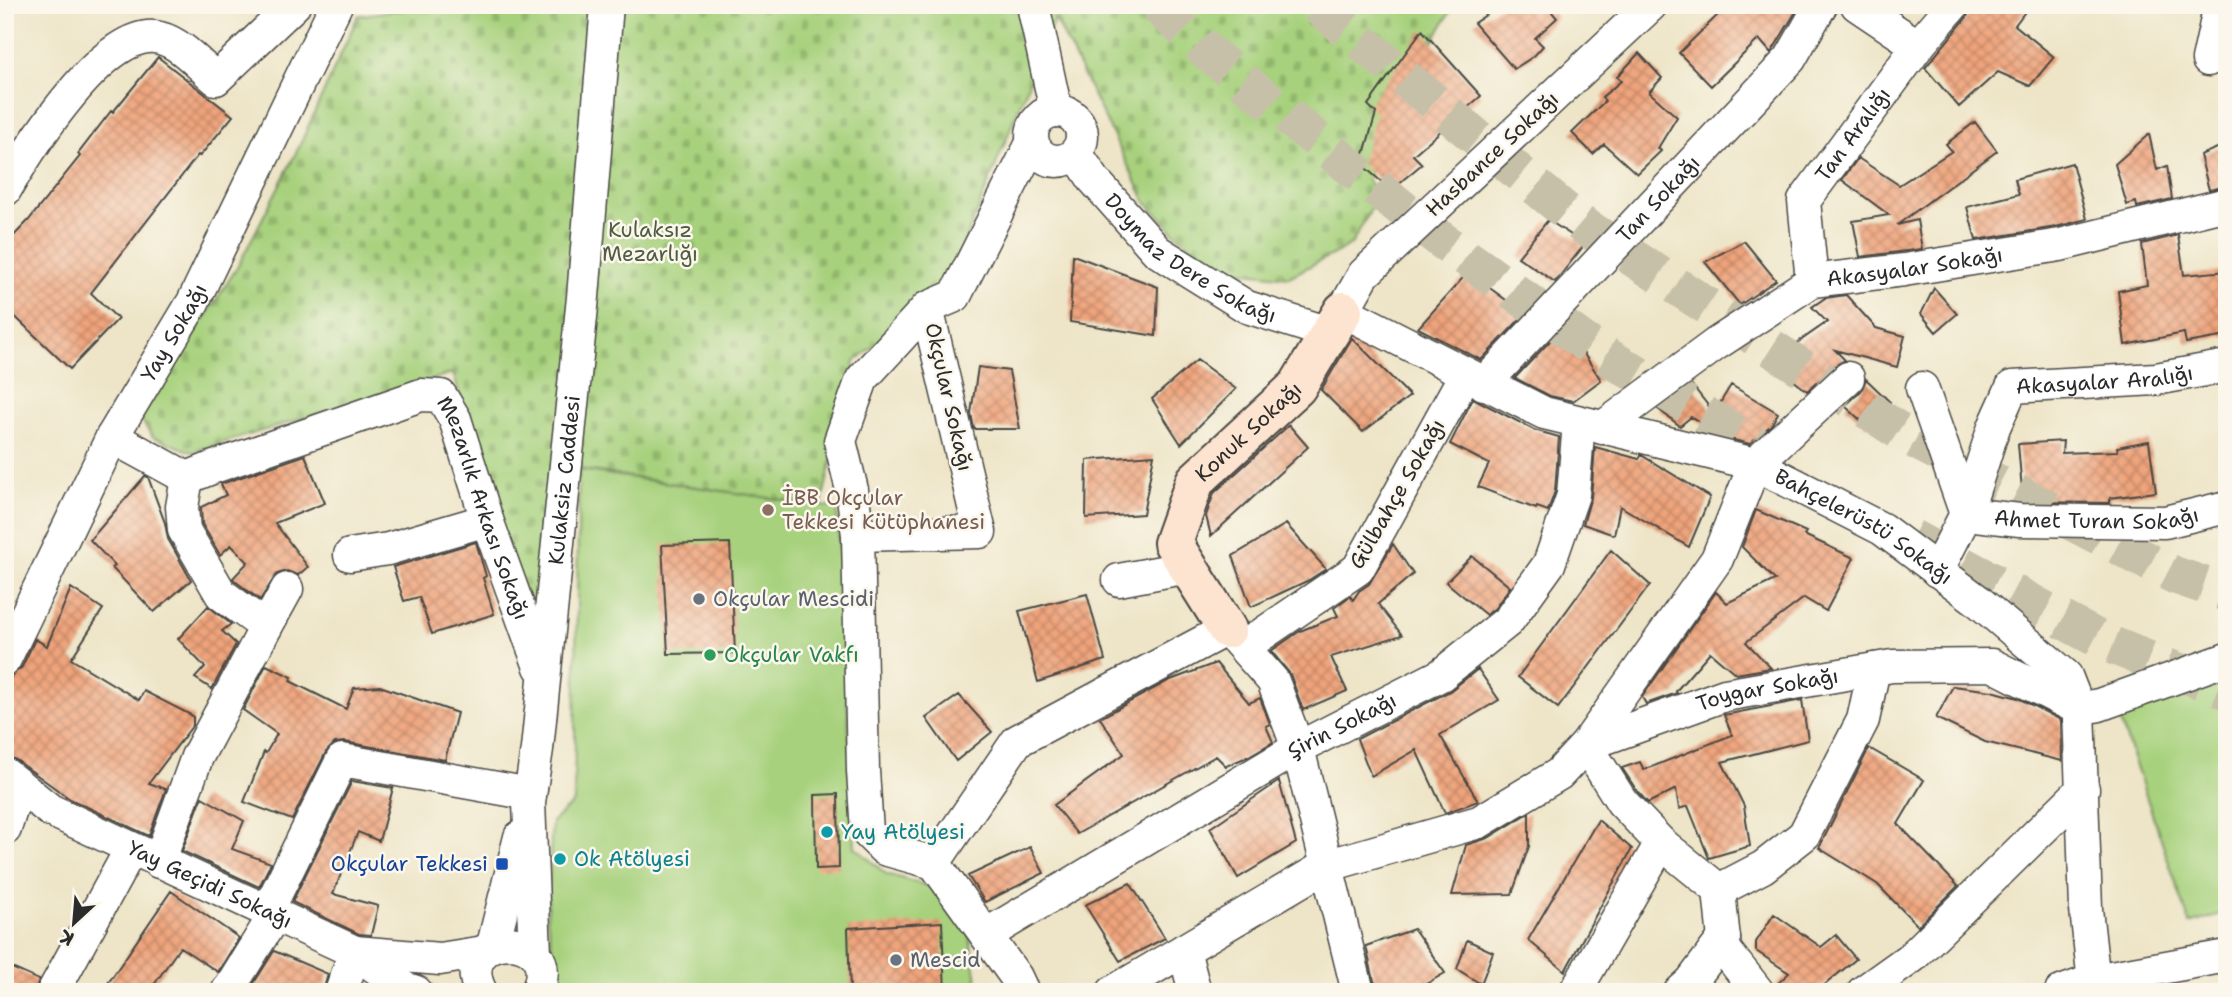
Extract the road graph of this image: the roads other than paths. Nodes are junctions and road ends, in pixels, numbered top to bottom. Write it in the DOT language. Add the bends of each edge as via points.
graph roads {
  1 [pos="295,5"];
  2 [pos="336,5"];
  3 [pos="607,5"];
  4 [pos="1033,5"];
  5 [pos="1651,5"];
  6 [pos="1821,5"];
  7 [pos="1857,5"];
  8 [pos="1953,5"];
  9 [pos="2220,5"];
  10 [pos="1918,46"];
  11 [pos="2208,60"];
  12 [pos="1056,111"];
  13 [pos="1032,143"];
  14 [pos="1076,153"];
  15 [pos="5,190"];
  16 [pos="2227,204"];
  17 [pos="1812,281"];
  18 [pos="928,308"];
  19 [pos="1336,322"];
  20 [pos="2227,366"];
  21 [pos="1848,378"];
  22 [pos="1475,379"];
  23 [pos="1922,388"];
  24 [pos="1590,425"];
  25 [pos="112,437"];
  26 [pos="1755,464"];
  27 [pos="187,478"];
  28 [pos="2227,507"];
  29 [pos="1966,514"];
  30 [pos="487,520"];
  31 [pos="858,535"];
  32 [pos="350,555"];
  33 [pos="1188,567"];
  34 [pos="1937,571"];
  35 [pos="1119,580"];
  36 [pos="287,589"];
  37 [pos="266,626"];
  38 [pos="1236,638"];
  39 [pos="5,659"];
  40 [pos="2227,659"];
  41 [pos="1874,669"];
  42 [pos="543,675"];
  43 [pos="2079,709"];
  44 [pos="1586,745"];
  45 [pos="1298,748"];
  46 [pos="12,780"];
  47 [pos="2082,789"];
  48 [pos="530,798"];
  49 [pos="5,829"];
  50 [pos="1661,843"];
  51 [pos="131,849"];
  52 [pos="159,862"];
  53 [pos="934,863"];
  54 [pos="1326,866"];
  55 [pos="1719,890"];
  56 [pos="270,914"];
  57 [pos="986,935"];
  58 [pos="1724,938"];
  59 [pos="488,948"];
  60 [pos="1184,950"];
  61 [pos="355,952"];
  62 [pos="2227,956"];
  63 [pos="538,980"];
  64 [pos="2094,986"];
  65 [pos="53,992"];
  66 [pos="227,992"];
  67 [pos="341,992"];
  68 [pos="416,992"];
  69 [pos="481,992"];
  70 [pos="1023,992"];
  71 [pos="1113,992"];
  72 [pos="1195,992"];
  73 [pos="1358,992"];
  74 [pos="1575,992"];
  75 [pos="1680,992"];
  76 [pos="1758,992"];
  77 [pos="1863,992"];
  78 [pos="2062,992"];
  1 -- 15 [label="street" via="216,79 171,42 159,37 136,39 81,81"];
  2 -- 25 [label="street, Yay Sokağı" via="193,302"];
  3 -- 42 [label="street, Kulaksiz Caddesi" via="583,297"];
  4 -- 12 [label="street"];
  5 -- 19 [label="street, Hasbance Sokağı" via="1364,274"];
  6 -- 22 [label="street, Tan Sokağı" via="1790,59"];
  7 -- 10 [label="street"];
  8 -- 10 [label="street, Tan Aralığı"];
  9 -- 11 [label="street"];
  10 -- 17 [label="street, Tan Aralığı" via="1804,201"];
  12 -- 13 [label="street" via="1038,118"];
  12 -- 14 [label="street" via="1073,116 1081,128"];
  13 -- 14 [label="street" via="1054,162"];
  13 -- 18 [label="street" via="955,296"];
  14 -- 19 [label="street, Doymaz Dere Sokağı" via="1157,251 1247,307"];
  16 -- 17 [label="street, Akasyalar Sokağı" via="2060,245"];
  17 -- 24 [label="street, Akasyalar Sokağı"];
  18 -- 31 [label="street" via="862,379 840,441"];
  18 -- 31 [label="street, Okçular Sokağı" via="980,532"];
  19 -- 22 [label="street, Bahçelerüstü Sokağı"];
  19 -- 33 [label="street, Konuk Sokağı" via="1297,387 1195,481 1172,543"];
  20 -- 29 [label="street, Akasyalar Aralığı" via="2156,379 2012,387"];
  21 -- 26 [label="street"];
  22 -- 24 [label="street, Bahçelerüstü Sokağı" via="1544,413"];
  22 -- 38 [label="street, Gülbahçe Sokağı" via="1358,569"];
  23 -- 29 [label="street"];
  24 -- 26 [label="street, Bahçelerüstü Sokağı"];
  24 -- 45 [label="street, Şirin Sokağı" via="1549,564 1508,621 1440,675"];
  25 -- 27 [label="street"];
  25 -- 39 [label="street, Yay Sokağı"];
  26 -- 34 [label="street, Bahçelerüstü Sokağı" via="1882,529"];
  26 -- 44 [label="street" via="1717,559"];
  27 -- 30 [label="street, Mezarlık Arkası Sokağı" via="421,395 441,396 454,419"];
  27 -- 37 [label="street" via="184,530 221,594"];
  28 -- 29 [label="street, Ahmet Turan Sokağı" via="2165,522 2020,520"];
  29 -- 34 [label="street, Akasyalar Aralığı"];
  30 -- 32 [label="street" via="388,549"];
  30 -- 42 [label="street, Mezarlık Arkası Sokağı"];
  31 -- 53 [label="street" via="867,832 884,849"];
  33 -- 35 [label="street"];
  33 -- 38 [label="street, Konuk Sokağı"];
  34 -- 43 [label="street, Bahçelerüstü Sokağı" via="2066,676"];
  36 -- 37 [label="street"];
  37 -- 52 [label="street" via="197,757"];
  38 -- 45 [label="street" via="1273,681"];
  38 -- 53 [label="street, Gülbahçe Sokağı" via="1017,741"];
  40 -- 43 [label="street"];
  41 -- 43 [label="street, Toygar Sokağı" via="1992,665"];
  41 -- 44 [label="street, Toygar Sokağı" via="1725,695"];
  41 -- 55 [label="street" via="1863,720 1804,835 1763,867"];
  42 -- 48 [label="street, Kulaksiz Caddesi"];
  43 -- 47 [label="street, Bahçelerüstü Sokağı"];
  44 -- 50 [label="street" via="1622,802"];
  44 -- 54 [label="street, Toygar Sokağı" via="1559,774 1479,822"];
  45 -- 54 [label="street"];
  45 -- 57 [label="street, Şirin Sokağı"];
  46 -- 49 [label="street"];
  46 -- 51 [label="street, Yay Geçidi Sokağı" via="50,810"];
  47 -- 64 [label="street, Bahçelerüstü Sokağı"];
  47 -- 77 [label="street" via="1913,957"];
  48 -- 56 [label="street" via="342,760"];
  48 -- 59 [label="street"];
  48 -- 63 [label="street, Kulaksiz Caddesi"];
  50 -- 55 [label="street"];
  50 -- 74 [label="street"];
  51 -- 52 [label="street, Yay Geçidi Sokağı"];
  51 -- 65 [label="street"];
  52 -- 56 [label="street, Yay Geçidi Sokağı"];
  53 -- 57 [label="street"];
  54 -- 60 [label="street, Toygar Sokağı"];
  54 -- 73 [label="street"];
  55 -- 58 [label="street"];
  56 -- 61 [label="street, Yay Geçidi Sokağı"];
  56 -- 66 [label="street"];
  57 -- 70 [label="street"];
  58 -- 75 [label="street"];
  58 -- 76 [label="street" via="1725,950"];
  59 -- 61 [label="street" via="440,959"];
  59 -- 63 [label="street" via="504,942 526,946"];
  59 -- 69 [label="street" via="475,973"];
  60 -- 71 [label="street, Toygar Sokağı"];
  60 -- 72 [label="street"];
  61 -- 67 [label="street"];
  61 -- 68 [label="street, Yay Geçidi Sokağı"];
  62 -- 64 [label="street"];
  64 -- 78 [label="street"];
}
